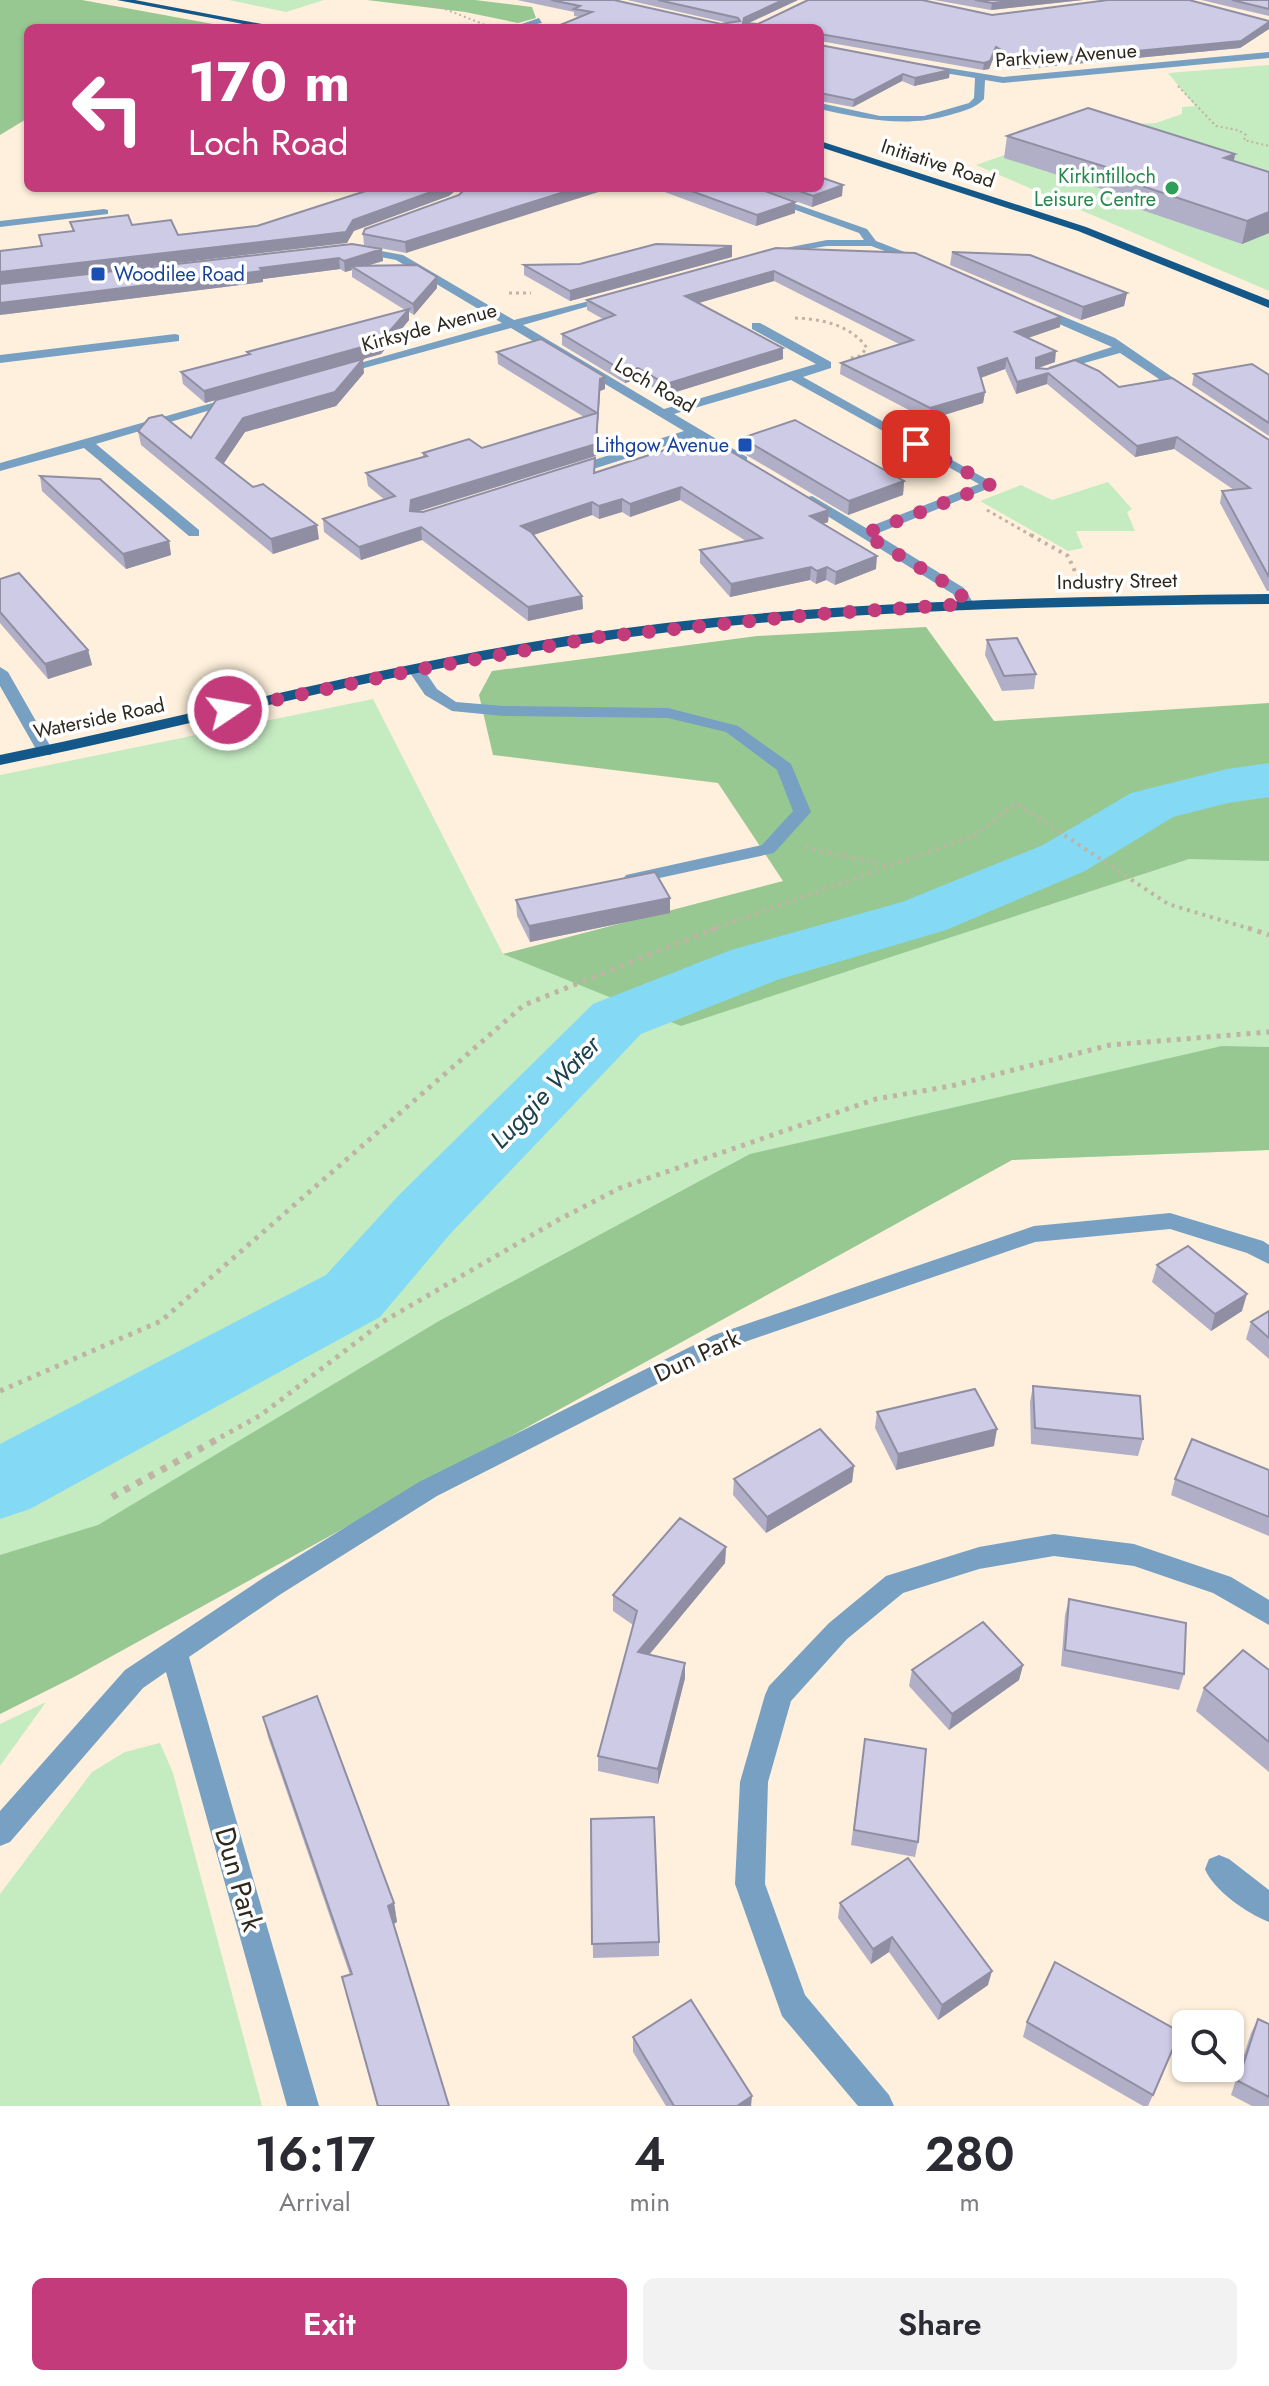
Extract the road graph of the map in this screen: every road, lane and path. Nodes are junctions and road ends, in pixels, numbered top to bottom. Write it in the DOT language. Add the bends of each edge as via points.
graph roads {
  1 [pos="121,0"];
  2 [pos="422,0"];
  3 [pos="539,21"];
  4 [pos="256,24"];
  5 [pos="483,24"];
  6 [pos="530,24"];
  7 [pos="1269,55"];
  8 [pos="908,64"];
  9 [pos="1159,66"];
  10 [pos="980,78"];
  11 [pos="824,107"];
  12 [pos="824,145"];
  13 [pos="1269,146"];
  14 [pos="751,192"];
  15 [pos="104,212"];
  16 [pos="0,213"];
  17 [pos="29,220"];
  18 [pos="0,224"];
  19 [pos="359,236"];
  20 [pos="872,243"];
  21 [pos="750,258"];
  22 [pos="941,269"];
  23 [pos="634,291"];
  24 [pos="1269,304"];
  25 [pos="1026,305"];
  26 [pos="514,325"];
  27 [pos="756,326"];
  28 [pos="175,338"];
  29 [pos="1122,348"];
  30 [pos="0,359"];
  31 [pos="1041,374"];
  32 [pos="329,375"];
  33 [pos="792,376"];
  34 [pos="253,396"];
  35 [pos="1195,397"];
  36 [pos="663,413"];
  37 [pos="696,432"];
  38 [pos="86,443"];
  39 [pos="748,464"];
  40 [pos="0,467"];
  41 [pos="550,478"];
  42 [pos="799,495"];
  43 [pos="960,496"];
  44 [pos="194,533"];
  45 [pos="864,534"];
  46 [pos="1269,599"];
  47 [pos="1087,602"];
  48 [pos="966,604"];
  49 [pos="416,670"];
  50 [pos="0,672"];
  51 [pos="45,751"];
  52 [pos="0,760"];
  53 [pos="804,846"];
  54 [pos="889,866"];
  55 [pos="618,882"];
  56 [pos="1269,935"];
  57 [pos="1269,1032"];
  58 [pos="1269,1256"];
  59 [pos="0,1391"];
  60 [pos="112,1497"];
  61 [pos="1269,1614"];
  62 [pos="174,1652"];
  63 [pos="0,1832"];
  64 [pos="1219,1869"];
  65 [pos="1269,1908"];
  66 [pos="303,2106"];
  67 [pos="878,2106"];
  1 -- 4 [label="main road"];
  2 -- 5 [label="path"];
  3 -- 6 [label="street"];
  7 -- 9 [label="street, Parkview Avenue"];
  8 -- 10 [label="street, Parkview Avenue"];
  9 -- 10 [label="street, Parkview Avenue"];
  9 -- 13 [label="path" via="1216,126 1238,130 1246,135 1244,140"];
  10 -- 11 [label="street" via="979,99 972,105 925,119 880,119"];
  12 -- 24 [label="main road, Initiative Road" via="1082,229"];
  14 -- 20 [label="street" via="863,231"];
  15 -- 17 [label="street"];
  16 -- 17 [label="street" via="22,212"];
  17 -- 18 [label="street"];
  19 -- 26 [label="street, Loch Road" via="347,249 399,257"];
  20 -- 21 [label="street" via="827,243"];
  20 -- 22 [label="street"];
  23 -- 26 [label="street, Kirksyde Avenue"];
  25 -- 29 [label="street"];
  26 -- 32 [label="street, Kirksyde Avenue"];
  26 -- 36 [label="street, Loch Road"];
  27 -- 33 [label="street" via="827,365"];
  28 -- 30 [label="street"];
  29 -- 31 [label="street"];
  29 -- 35 [label="street"];
  33 -- 36 [label="street"];
  33 -- 43 [label="street" via="990,485"];
  34 -- 38 [label="street"];
  36 -- 37 [label="street, Loch Road"];
  37 -- 39 [label="street, Loch Road"];
  37 -- 41 [label="street"];
  38 -- 40 [label="street"];
  38 -- 44 [label="street"];
  42 -- 45 [label="street"];
  43 -- 45 [label="street"];
  43 -- 47 [label="path" via="1068,556"];
  45 -- 48 [label="street" via="959,591"];
  46 -- 47 [label="main road, Industry Street"];
  47 -- 48 [label="main road, Industry Street"];
  48 -- 49 [label="main road, Waterside Road" via="599,637"];
  49 -- 51 [label="main road, Waterside Road"];
  49 -- 55 [label="street" via="431,692 452,706 668,713 732,729 785,768 802,812 768,849"];
  50 -- 51 [label="street"];
  51 -- 52 [label="main road, Waterside Road"];
  53 -- 54 [label="path"];
  54 -- 56 [label="path" via="976,835 1016,803 1168,904"];
  54 -- 59 [label="path" via="661,948 524,1005 161,1321"];
  57 -- 60 [label="path" via="1110,1045 951,1086 876,1099 620,1188 384,1321 261,1415"];
  58 -- 62 [label="street, Dun Park" via="1170,1221 1034,1234 722,1341 428,1489"];
  61 -- 67 [label="street" via="1222,1585 1134,1555 1054,1545 979,1558 895,1584 838,1631 779,1695 754,1782 750,1884 793,2005"];
  62 -- 63 [label="street, Dun Park" via="134,1679"];
  62 -- 66 [label="street, Dun Park"];
  64 -- 65 [label="street"];
}
